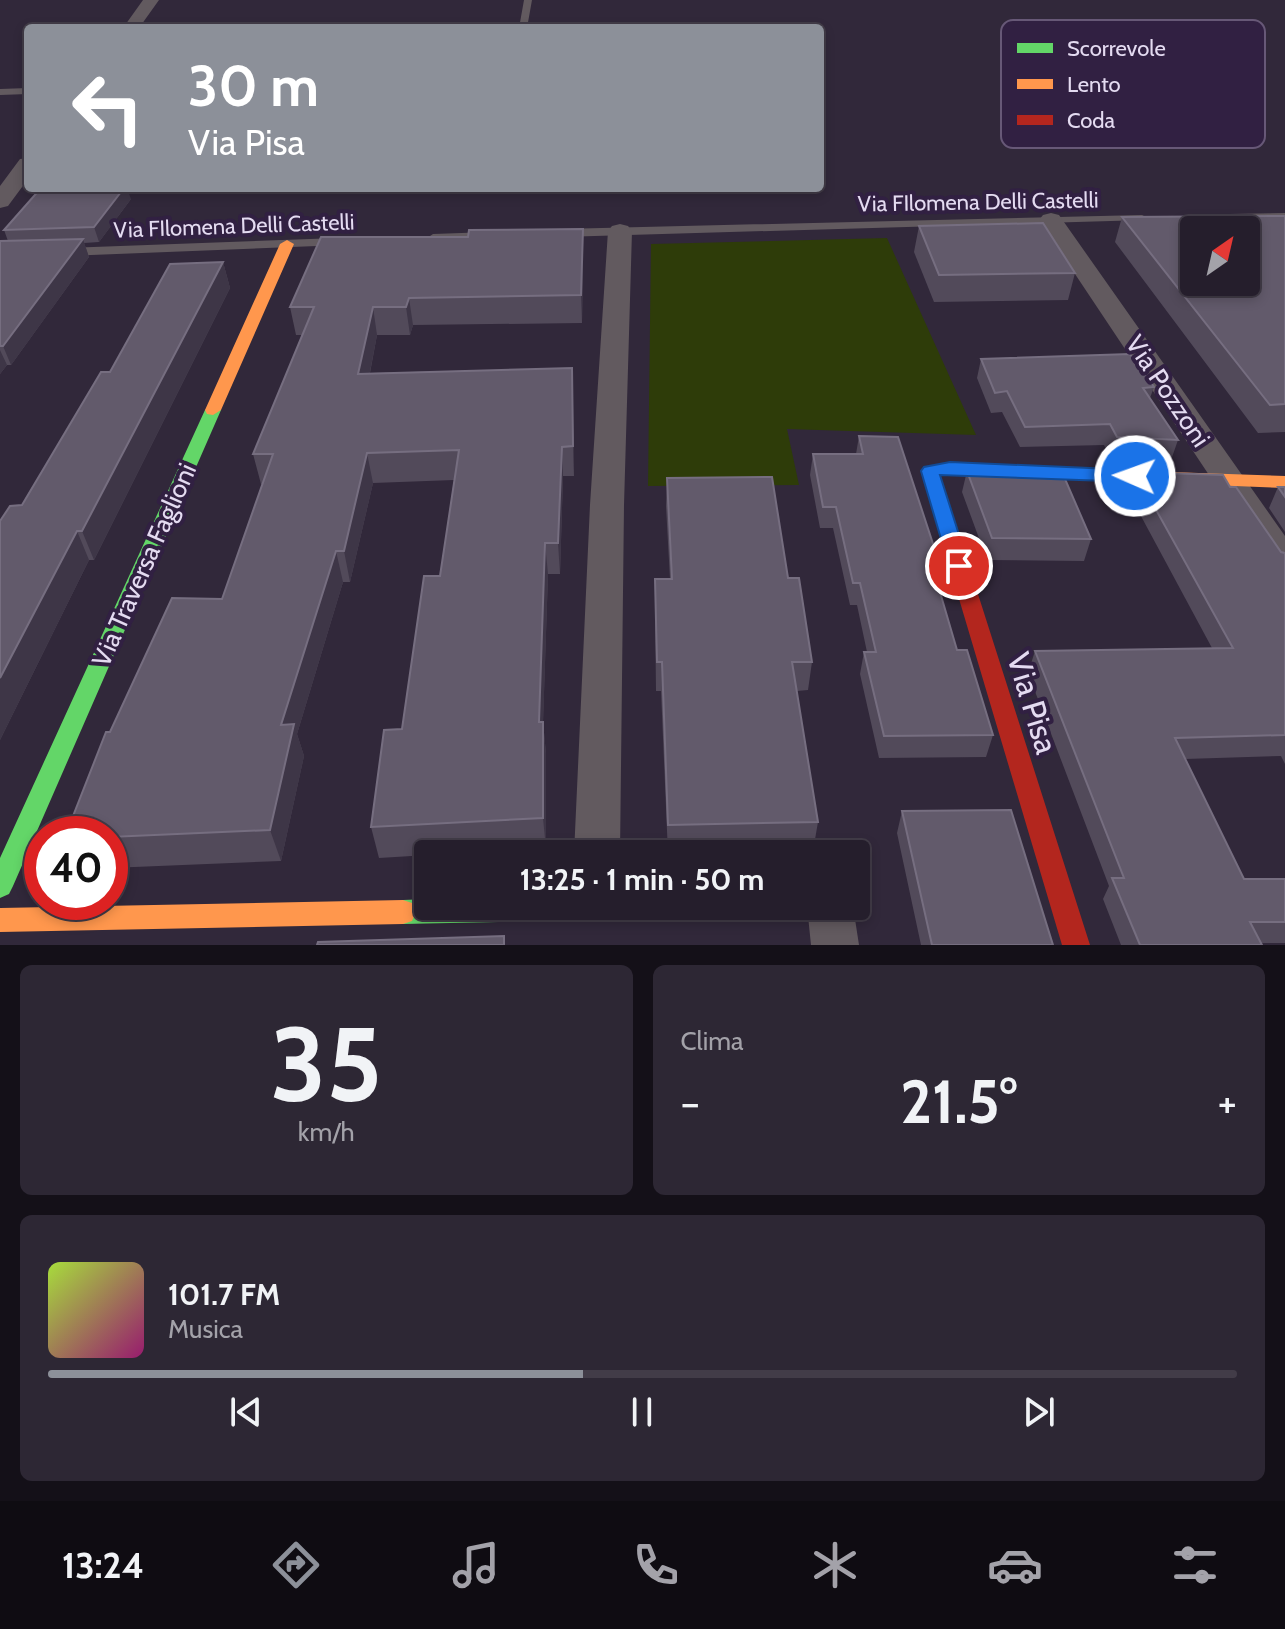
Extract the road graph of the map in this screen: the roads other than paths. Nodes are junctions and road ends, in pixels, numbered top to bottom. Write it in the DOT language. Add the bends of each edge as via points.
graph roads {
  1 [pos="151,0"];
  2 [pos="528,0"];
  3 [pos="134,24"];
  4 [pos="524,24"];
  5 [pos="24,91"];
  6 [pos="0,92"];
  7 [pos="24,169"];
  8 [pos="0,201"];
  9 [pos="1260,216"];
  10 [pos="1285,216"];
  11 [pos="1160,218"];
  12 [pos="1051,220"];
  13 [pos="620,231"];
  14 [pos="545,234"];
  15 [pos="499,235"];
  16 [pos="424,238"];
  17 [pos="348,242"];
  18 [pos="287,244"];
  19 [pos="58,252"];
  20 [pos="1231,479"];
  21 [pos="1285,482"];
  22 [pos="1285,562"];
  23 [pos="597,840"];
  24 [pos="0,886"];
  25 [pos="0,920"];
  26 [pos="414,920"];
  27 [pos="832,920"];
  28 [pos="835,945"];
  29 [pos="1076,945"];
  1 -- 3 [label="street"];
  2 -- 4 [label="lane"];
  5 -- 6 [label="lane"];
  7 -- 8 [label="street"];
  9 -- 10 [label="lane"];
  11 -- 12 [label="lane, Via FIlomena Delli Castelli"];
  12 -- 13 [label="lane, Via FIlomena Delli Castelli"];
  12 -- 20 [label="street, Via Pozzoni"];
  13 -- 14 [label="lane, Via FIlomena Delli Castelli"];
  13 -- 23 [label="street"];
  15 -- 16 [label="lane"];
  17 -- 18 [label="lane, Via FIlomena Delli Castelli"];
  18 -- 19 [label="lane, Via FIlomena Delli Castelli"];
  18 -- 24 [label="street, Via Traversa Faglioni"];
  20 -- 21 [label="street"];
  20 -- 22 [label="street, Via Pozzoni"];
  20 -- 29 [label="street, Via Pisa" via="930,471"];
  25 -- 26 [label="street"];
  27 -- 28 [label="street"];
}
